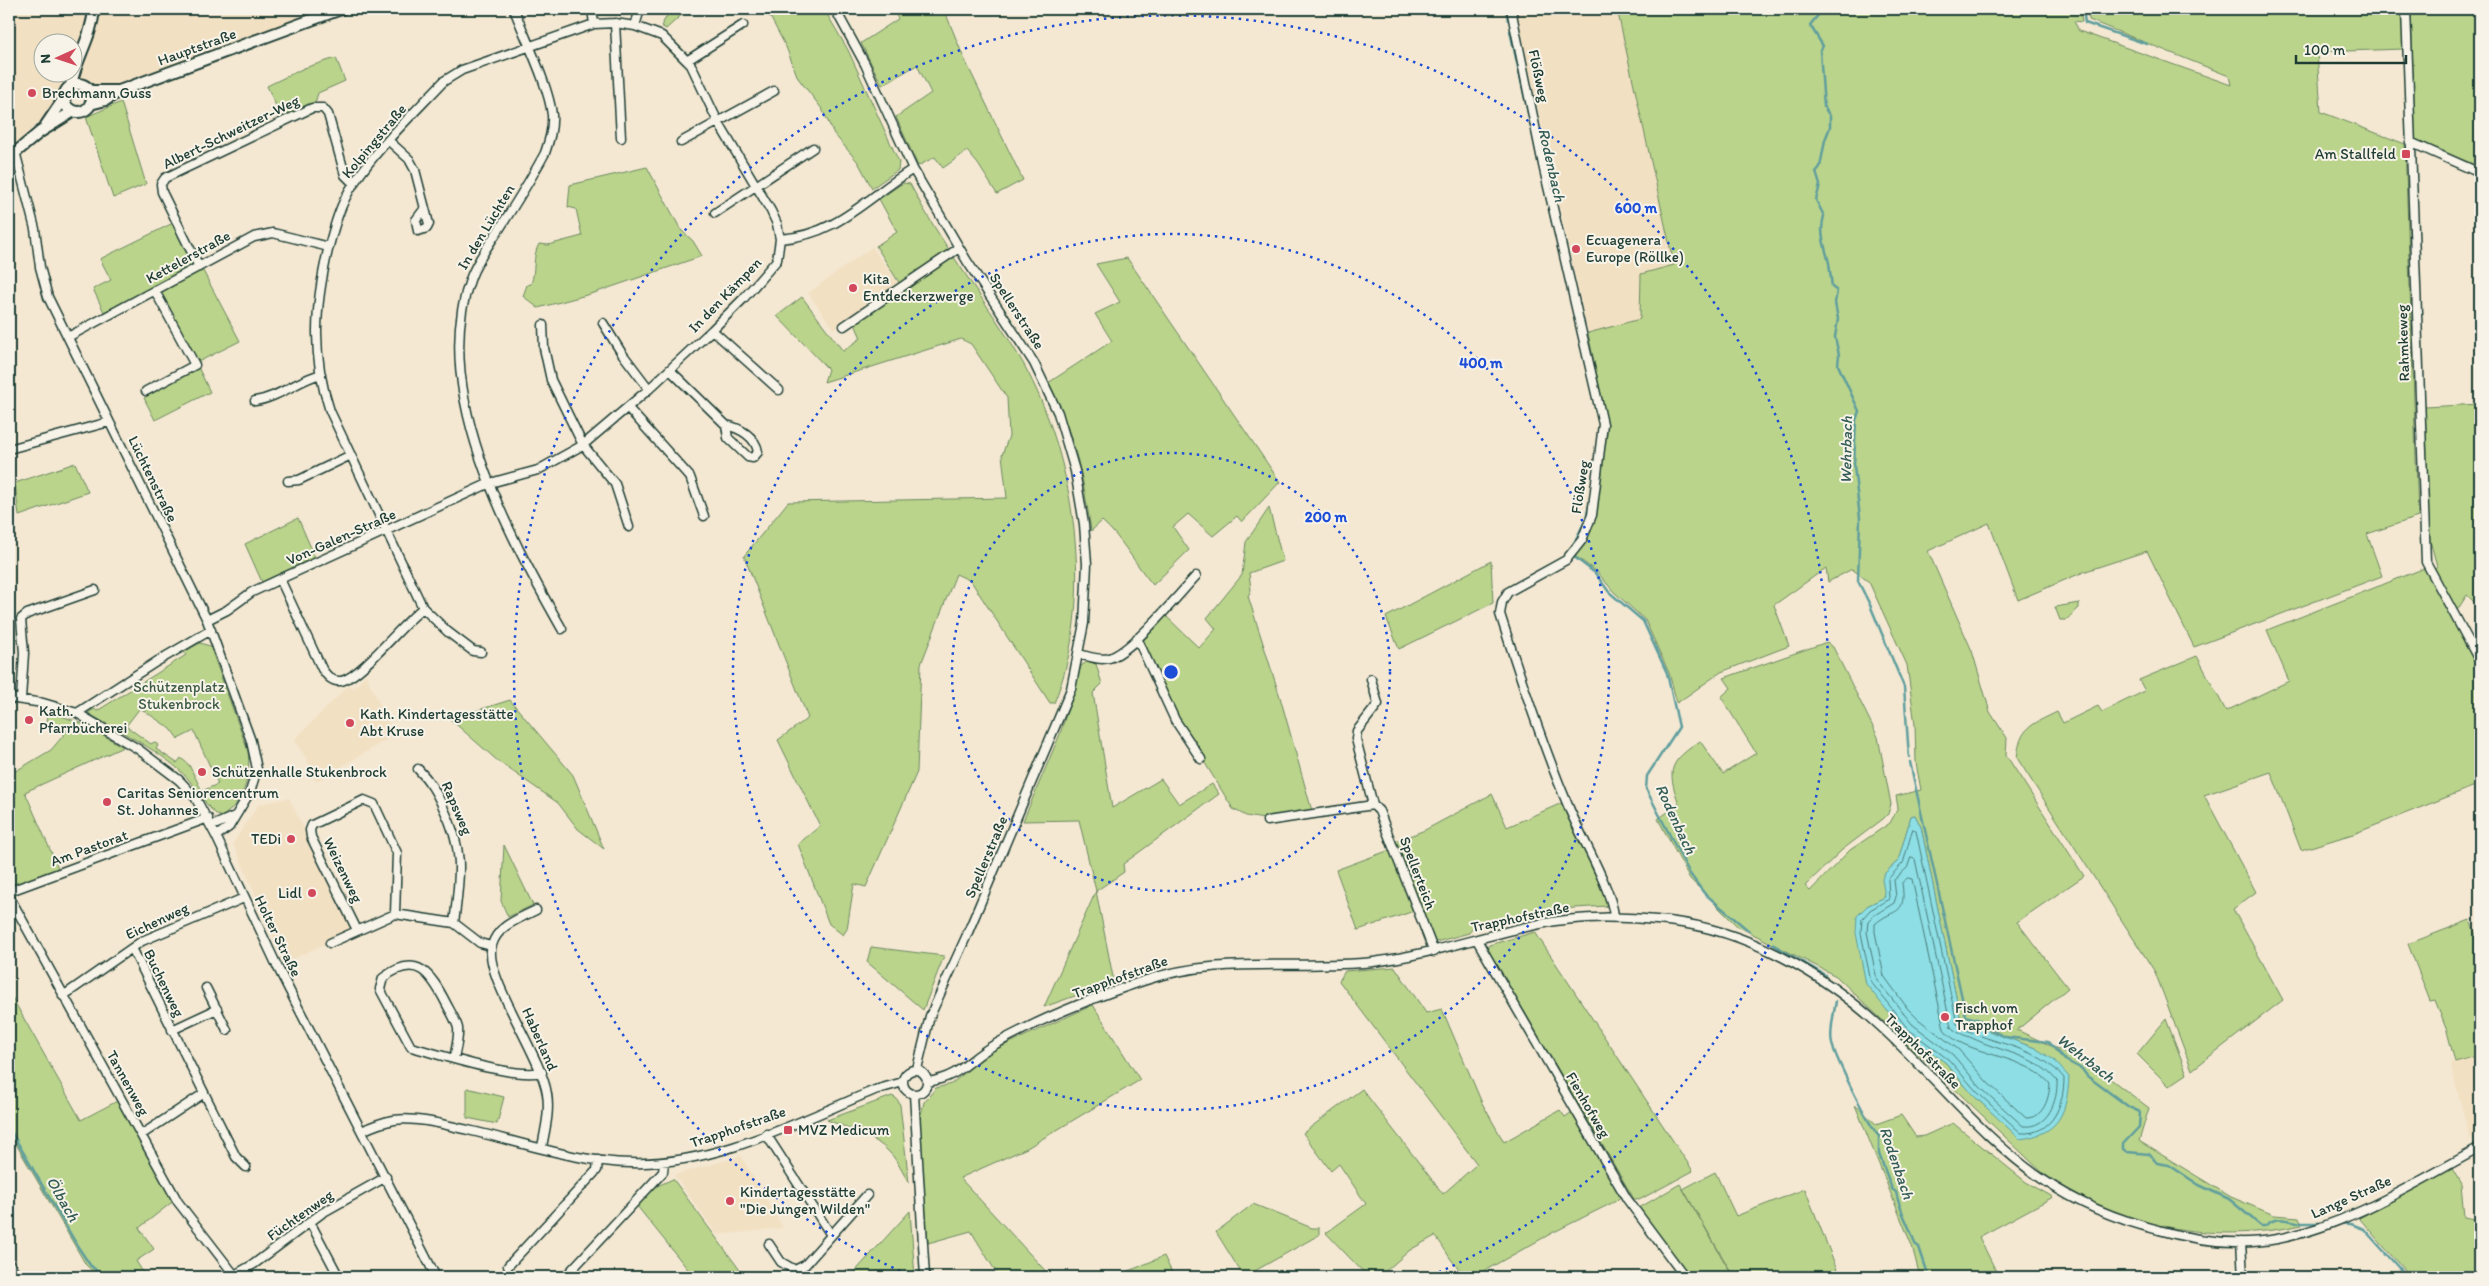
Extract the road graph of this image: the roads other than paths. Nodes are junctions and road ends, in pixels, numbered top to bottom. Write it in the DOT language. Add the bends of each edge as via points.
graph roads {
  1 [pos="94,9"];
  2 [pos="342,9"];
  3 [pos="514,9"];
  4 [pos="592,9"];
  5 [pos="640,9"];
  6 [pos="835,9"];
  7 [pos="1511,9"];
  8 [pos="2406,9"];
  9 [pos="615,23"];
  10 [pos="594,24"];
  11 [pos="743,25"];
  12 [pos="635,26"];
  13 [pos="528,45"];
  14 [pos="82,53"];
  15 [pos="688,60"];
  16 [pos="82,78"];
  17 [pos="72,82"];
  18 [pos="71,85"];
  19 [pos="88,89"];
  20 [pos="774,91"];
  21 [pos="119,92"];
  22 [pos="63,100"];
  23 [pos="90,104"];
  24 [pos="72,112"];
  25 [pos="718,122"];
  26 [pos="40,132"];
  27 [pos="620,138"];
  28 [pos="389,141"];
  29 [pos="681,142"];
  30 [pos="2410,142"];
  31 [pos="813,148"];
  32 [pos="12,154"];
  33 [pos="913,169"];
  34 [pos="2480,173"];
  35 [pos="354,184"];
  36 [pos="756,185"];
  37 [pos="425,208"];
  38 [pos="715,214"];
  39 [pos="780,239"];
  40 [pos="329,247"];
  41 [pos="960,248"];
  42 [pos="199,267"];
  43 [pos="155,291"];
  44 [pos="603,323"];
  45 [pos="543,325"];
  46 [pos="844,326"];
  47 [pos="712,330"];
  48 [pos="68,338"];
  49 [pos="670,370"];
  50 [pos="321,374"];
  51 [pos="649,389"];
  52 [pos="779,390"];
  53 [pos="146,391"];
  54 [pos="255,401"];
  55 [pos="628,408"];
  56 [pos="109,422"];
  57 [pos="726,426"];
  58 [pos="583,445"];
  59 [pos="9,449"];
  60 [pos="352,455"];
  61 [pos="288,481"];
  62 [pos="490,483"];
  63 [pos="704,516"];
  64 [pos="630,527"];
  65 [pos="388,531"];
  66 [pos="1196,576"];
  67 [pos="280,579"];
  68 [pos="95,590"];
  69 [pos="424,608"];
  70 [pos="207,620"];
  71 [pos="562,629"];
  72 [pos="211,630"];
  73 [pos="1137,638"];
  74 [pos="481,652"];
  75 [pos="1078,654"];
  76 [pos="2480,662"];
  77 [pos="1371,679"];
  78 [pos="9,698"];
  79 [pos="21,699"];
  80 [pos="77,713"];
  81 [pos="1201,759"];
  82 [pos="418,769"];
  83 [pos="1373,805"];
  84 [pos="237,816"];
  85 [pos="208,818"];
  86 [pos="1267,821"];
  87 [pos="212,826"];
  88 [pos="216,836"];
  89 [pos="9,896"];
  90 [pos="244,898"];
  91 [pos="536,910"];
  92 [pos="395,914"];
  93 [pos="1614,916"];
  94 [pos="454,923"];
  95 [pos="357,930"];
  96 [pos="1477,940"];
  97 [pos="330,943"];
  98 [pos="491,946"];
  99 [pos="132,948"];
  100 [pos="1434,952"];
  101 [pos="206,988"];
  102 [pos="63,996"];
  103 [pos="217,1008"];
  104 [pos="172,1030"];
  105 [pos="227,1030"];
  106 [pos="454,1058"];
  107 [pos="916,1070"];
  108 [pos="542,1072"];
  109 [pos="903,1082"];
  110 [pos="928,1082"];
  111 [pos="203,1094"];
  112 [pos="914,1094"];
  113 [pos="362,1131"];
  114 [pos="766,1134"];
  115 [pos="142,1135"];
  116 [pos="542,1147"];
  117 [pos="2480,1148"];
  118 [pos="598,1160"];
  119 [pos="664,1163"];
  120 [pos="246,1167"];
  121 [pos="386,1177"];
  122 [pos="867,1195"];
  123 [pos="310,1222"];
  124 [pos="831,1235"];
  125 [pos="2224,1242"];
  126 [pos="2241,1242"];
  127 [pos="769,1244"];
  128 [pos="9,1263"];
  129 [pos="508,1266"];
  130 [pos="18,1277"];
  131 [pos="234,1277"];
  132 [pos="339,1277"];
  133 [pos="436,1277"];
  134 [pos="565,1277"];
  135 [pos="925,1277"];
  136 [pos="1685,1277"];
  137 [pos="2243,1277"];
  1 -- 14 [label="main road" via="89,37"];
  2 -- 21 [label="main road, Hauptstraße"];
  3 -- 13 [label="street, In den Lüchten"];
  4 -- 10 [label="street"];
  5 -- 12 [label="street"];
  6 -- 33 [label="street, Spellerstraße" via="865,64"];
  7 -- 93 [label="street, Flößweg" via="1543,165 1604,424 1592,515 1582,540 1566,560 1508,592 1500,614 1531,708 1569,807 1610,899"];
  8 -- 30 [label="street, Rahmkeweg"];
  9 -- 10 [label="street, In den Kämpen"];
  9 -- 12 [label="street, In den Kämpen"];
  9 -- 27 [label="street"];
  10 -- 13 [label="street, In den Kämpen"];
  11 -- 15 [label="street"];
  12 -- 15 [label="street, In den Kämpen" via="662,36"];
  13 -- 28 [label="street, Kolpingstraße" via="453,74"];
  13 -- 62 [label="street, In den Lüchten" via="548,98 552,133 542,160 472,275 463,300 460,326 460,357 468,416"];
  15 -- 25 [label="street, In den Kämpen"];
  16 -- 19 [label="main road"];
  17 -- 18 [label="main road"];
  18 -- 19 [label="main road" via="79,84"];
  18 -- 22 [label="main road"];
  19 -- 21 [label="main road, Hauptstraße"];
  19 -- 23 [label="main road"];
  20 -- 25 [label="street"];
  21 -- 23 [label="main road, Hauptstraße"];
  22 -- 24 [label="main road"];
  22 -- 26 [label="main road"];
  23 -- 24 [label="main road" via="83,112"];
  24 -- 26 [label="main road"];
  25 -- 29 [label="street"];
  25 -- 36 [label="street, In den Kämpen"];
  26 -- 32 [label="main road"];
  28 -- 35 [label="street, Kolpingstraße"];
  28 -- 37 [label="street" via="409,159 415,170"];
  30 -- 34 [label="street"];
  30 -- 76 [label="street, Rahmkeweg" via="2426,562"];
  31 -- 36 [label="street"];
  32 -- 48 [label="street, Lüchtenstraße" via="36,229 40,267 48,297"];
  33 -- 39 [label="street" via="831,226 798,238"];
  33 -- 41 [label="street, Spellerstraße"];
  35 -- 40 [label="street, Kolpingstraße" via="338,214"];
  35 -- 42 [label="street, Albert-Schweitzer-Weg" via="345,175 328,114 323,108 312,108 165,178 161,184 162,192"];
  36 -- 38 [label="street"];
  36 -- 39 [label="street, In den Kämpen" via="772,211"];
  39 -- 47 [label="street, In den Kämpen" via="779,252 772,267"];
  40 -- 42 [label="street, Kettelerstraße" via="264,234 254,236"];
  40 -- 50 [label="street, Kolpingstraße" via="316,312"];
  41 -- 46 [label="street"];
  41 -- 75 [label="street, Spellerstraße" via="1034,363 1058,413 1075,471 1087,564 1084,623"];
  42 -- 43 [label="street, Kettelerstraße"];
  43 -- 48 [label="street, Kettelerstraße"];
  43 -- 53 [label="street" via="195,365"];
  44 -- 51 [label="street"];
  45 -- 58 [label="street" via="551,380"];
  47 -- 49 [label="street, In den Kämpen"];
  47 -- 52 [label="street"];
  48 -- 56 [label="street, Lüchtenstraße"];
  49 -- 51 [label="street, In den Kämpen"];
  49 -- 57 [label="street"];
  50 -- 54 [label="street"];
  50 -- 60 [label="street, Kolpingstraße" via="330,410"];
  51 -- 55 [label="street, In den Kämpen"];
  55 -- 58 [label="street, In den Kämpen"];
  55 -- 63 [label="street" via="690,477"];
  56 -- 59 [label="street"];
  56 -- 70 [label="street, Lüchtenstraße"];
  57 -- 57 [label="street" via="728,438 753,458 758,452 757,446 739,428"];
  58 -- 62 [label="street, In den Kämpen" via="538,470"];
  58 -- 64 [label="street" via="615,484"];
  60 -- 61 [label="street" via="299,480"];
  60 -- 65 [label="street, Kolpingstraße"];
  62 -- 65 [label="street, Von-Galen-Straße"];
  62 -- 71 [label="street, In den Lüchten" via="508,530"];
  65 -- 67 [label="street, Von-Galen-Straße"];
  65 -- 69 [label="street, Kolpingstraße"];
  66 -- 73 [label="street"];
  67 -- 69 [label="street" via="322,669 336,681 353,676"];
  67 -- 70 [label="street, Von-Galen-Straße"];
  68 -- 79 [label="street" via="21,618 24,653"];
  69 -- 74 [label="street, Kolpingstraße" via="448,632 473,651"];
  70 -- 72 [label="street, Lüchtenstraße"];
  72 -- 80 [label="street"];
  72 -- 84 [label="street, Lüchtenstraße" via="256,757 253,784"];
  73 -- 75 [label="street" via="1108,658"];
  73 -- 81 [label="street" via="1176,720"];
  75 -- 107 [label="street, Spellerstraße" via="1067,698 930,1016"];
  77 -- 83 [label="street, Spellerteich" via="1378,704 1355,736"];
  78 -- 79 [label="street, Holter Straße"];
  79 -- 80 [label="street, Holter Straße"];
  80 -- 85 [label="street, Holter Straße" via="138,749 179,780"];
  82 -- 94 [label="street, Rapsweg" via="431,781 458,845 460,876"];
  83 -- 86 [label="street"];
  83 -- 100 [label="street, Spellerteich" via="1380,811"];
  84 -- 87 [label="street"];
  84 -- 88 [label="street, Lüchtenstraße"];
  85 -- 87 [label="street, Holter Straße"];
  85 -- 89 [label="street, Am Pastorat" via="13,890"];
  87 -- 88 [label="street, Holter Straße"];
  88 -- 90 [label="street, Holter Straße"];
  89 -- 102 [label="street, Tannenweg"];
  90 -- 99 [label="street, Eichenweg"];
  90 -- 113 [label="street, Holter Straße"];
  91 -- 98 [label="street" via="504,927"];
  92 -- 94 [label="street"];
  92 -- 95 [label="street"];
  92 -- 95 [label="street, Weizenweg" via="397,853 374,804 364,800 312,825 310,830"];
  93 -- 96 [label="street, Trapphofstraße" via="1544,923"];
  93 -- 125 [label="street, Trapphofstraße" via="1702,928 1778,955 1824,982 1882,1027 1978,1126 2042,1180 2130,1223 2180,1236"];
  94 -- 98 [label="street" via="480,943"];
  95 -- 97 [label="street"];
  96 -- 100 [label="street, Trapphofstraße"];
  96 -- 136 [label="street, Fienhofweg" via="1627,1199"];
  98 -- 108 [label="street, Haberland" via="492,970"];
  99 -- 102 [label="street, Eichenweg"];
  99 -- 104 [label="street, Buchenweg"];
  100 -- 110 [label="street, Trapphofstraße" via="1366,963 1226,965 1166,974 1023,1030 989,1047 948,1078"];
  101 -- 103 [label="street"];
  102 -- 115 [label="street, Tannenweg"];
  103 -- 104 [label="street, Buchenweg"];
  103 -- 105 [label="street"];
  104 -- 111 [label="street, Buchenweg"];
  106 -- 106 [label="street" via="411,1047 380,989 383,978 406,967 418,968 434,980 457,1026"];
  106 -- 108 [label="street" via="513,1072"];
  107 -- 109 [label="street" via="905,1075"];
  107 -- 110 [label="street" via="926,1075"];
  108 -- 116 [label="street, Haberland" via="548,1109"];
  109 -- 112 [label="street" via="905,1088"];
  109 -- 114 [label="street, Trapphofstraße"];
  110 -- 112 [label="street" via="921,1093"];
  111 -- 115 [label="street"];
  111 -- 120 [label="street, Buchenweg" via="236,1157"];
  112 -- 135 [label="street"];
  113 -- 116 [label="street, Trapphofstraße" via="393,1120 410,1119"];
  113 -- 121 [label="street, Holter Straße"];
  114 -- 119 [label="street, Trapphofstraße" via="715,1153"];
  114 -- 124 [label="street"];
  115 -- 131 [label="street, Tannenweg" via="178,1202"];
  116 -- 118 [label="street, Trapphofstraße"];
  117 -- 126 [label="street, Lange Straße" via="2356,1212 2277,1239"];
  118 -- 119 [label="street, Trapphofstraße"];
  118 -- 129 [label="street" via="597,1170"];
  119 -- 134 [label="street" via="663,1172"];
  121 -- 123 [label="street, Füchtenweg"];
  121 -- 133 [label="street, Holter Straße"];
  122 -- 124 [label="street"];
  123 -- 131 [label="street, Füchtenweg"];
  123 -- 132 [label="street"];
  124 -- 127 [label="street" via="805,1265 795,1270 781,1262"];
  125 -- 126 [label="street, Lange Straße"];
  126 -- 137 [label="street"];
  128 -- 130 [label="street"];
}
